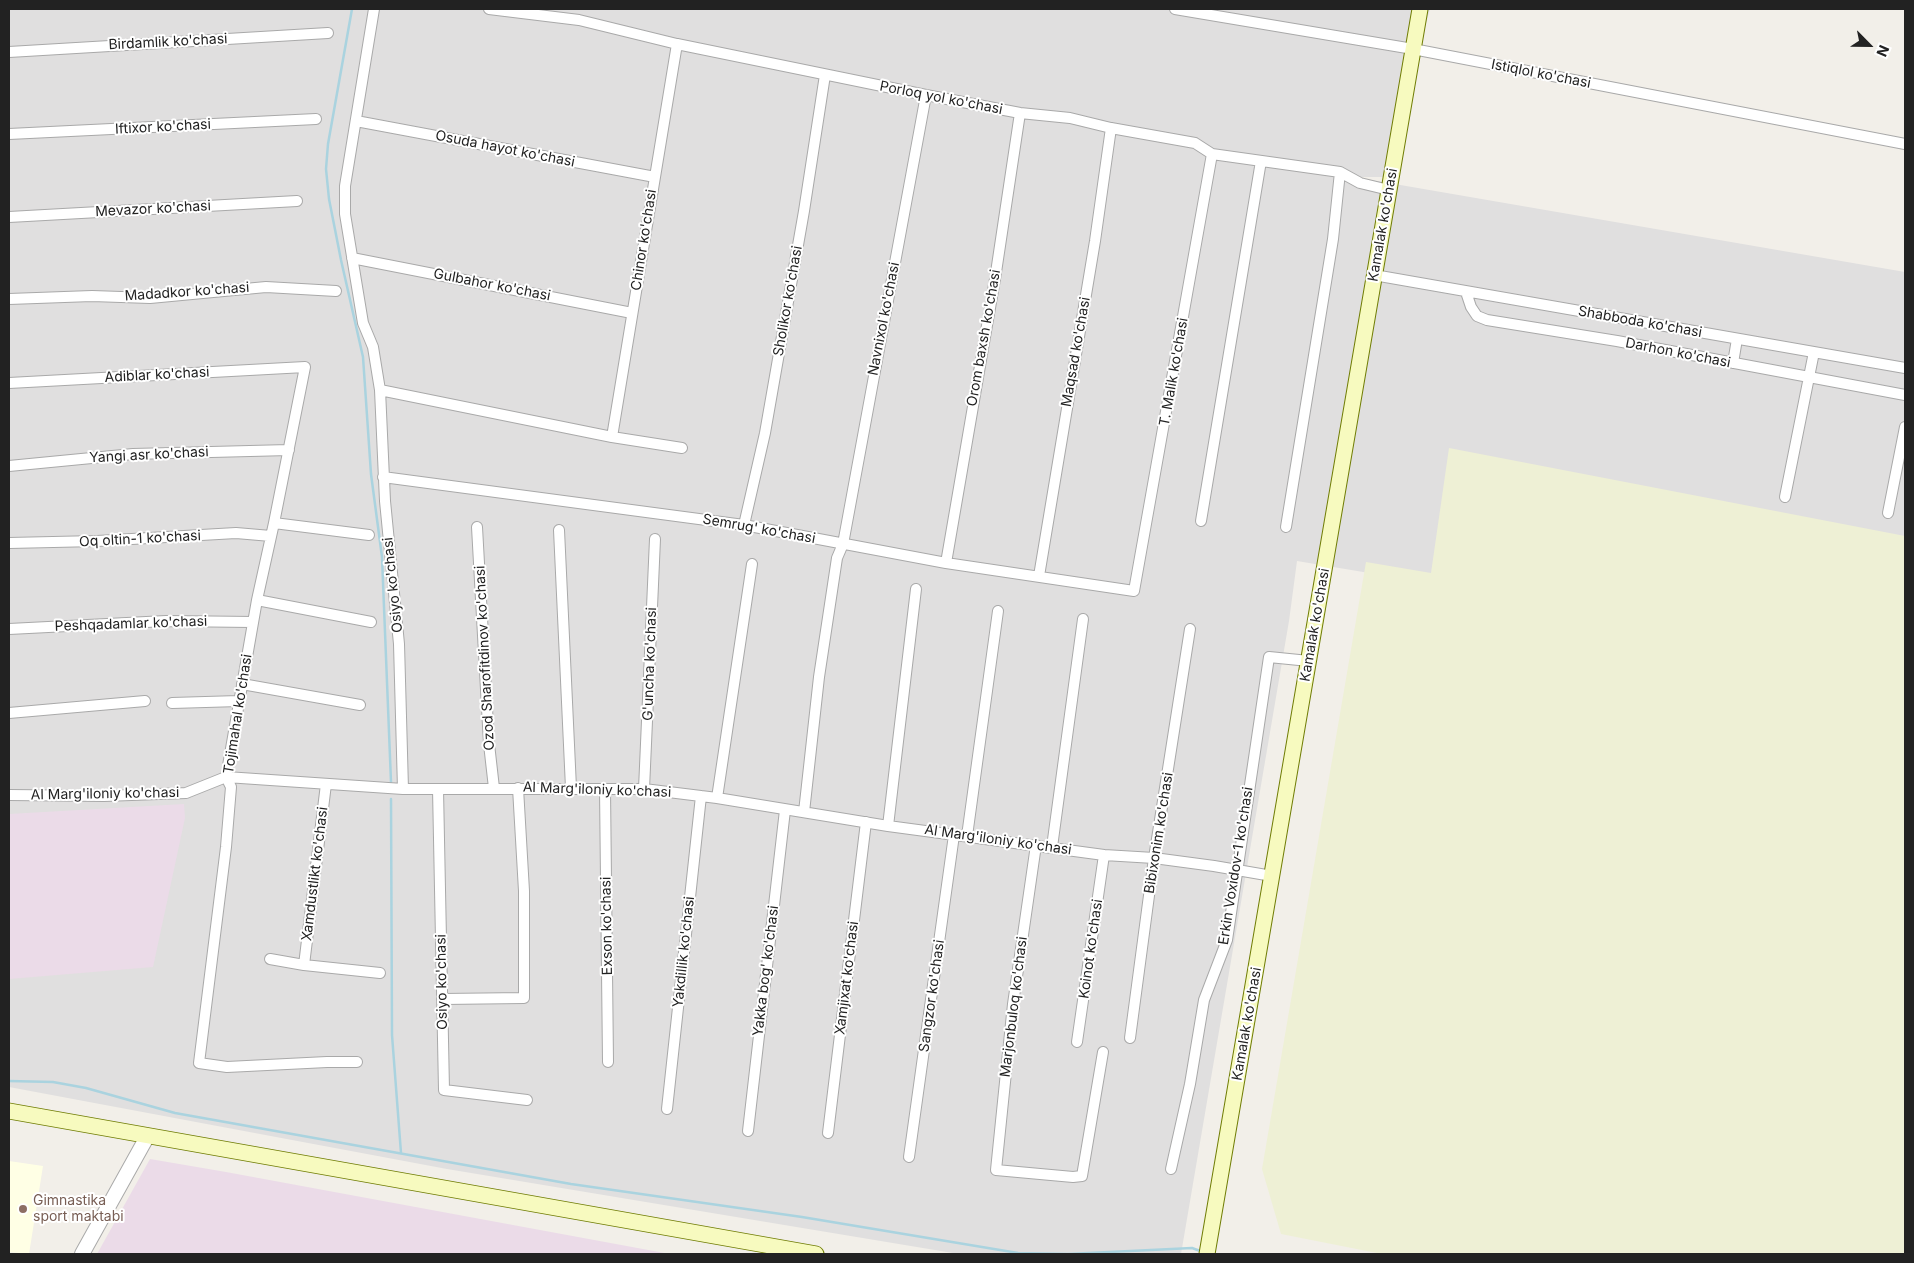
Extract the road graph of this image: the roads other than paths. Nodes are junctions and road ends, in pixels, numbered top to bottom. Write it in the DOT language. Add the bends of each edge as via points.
graph roads {
  1 [pos="374,9"];
  2 [pos="489,9"];
  3 [pos="1175,9"];
  4 [pos="1420,9"];
  5 [pos="328,33"];
  6 [pos="677,44"];
  7 [pos="1413,49"];
  8 [pos="9,52"];
  9 [pos="825,75"];
  10 [pos="926,95"];
  11 [pos="1020,113"];
  12 [pos="316,120"];
  13 [pos="356,121"];
  14 [pos="1111,128"];
  15 [pos="9,134"];
  16 [pos="1905,144"];
  17 [pos="1212,154"];
  18 [pos="1261,161"];
  19 [pos="1340,172"];
  20 [pos="654,177"];
  21 [pos="1389,190"];
  22 [pos="297,201"];
  23 [pos="9,217"];
  24 [pos="352,258"];
  25 [pos="1374,276"];
  26 [pos="336,291"];
  27 [pos="1466,292"];
  28 [pos="9,300"];
  29 [pos="632,313"];
  30 [pos="1737,339"];
  31 [pos="1814,352"];
  32 [pos="1733,363"];
  33 [pos="305,367"];
  34 [pos="1905,368"];
  35 [pos="1809,377"];
  36 [pos="9,383"];
  37 [pos="380,390"];
  38 [pos="1905,395"];
  39 [pos="1905,427"];
  40 [pos="612,437"];
  41 [pos="682,448"];
  42 [pos="289,450"];
  43 [pos="9,466"];
  44 [pos="383,477"];
  45 [pos="1784,497"];
  46 [pos="1888,513"];
  47 [pos="1201,521"];
  48 [pos="274,523"];
  49 [pos="744,525"];
  50 [pos="477,527"];
  51 [pos="1286,527"];
  52 [pos="559,530"];
  53 [pos="369,535"];
  54 [pos="271,536"];
  55 [pos="655,539"];
  56 [pos="9,543"];
  57 [pos="843,544"];
  58 [pos="946,563"];
  59 [pos="752,564"];
  60 [pos="1039,576"];
  61 [pos="916,589"];
  62 [pos="1134,591"];
  63 [pos="257,600"];
  64 [pos="998,610"];
  65 [pos="1083,619"];
  66 [pos="253,622"];
  67 [pos="371,622"];
  68 [pos="9,629"];
  69 [pos="1190,630"];
  70 [pos="1309,661"];
  71 [pos="242,684"];
  72 [pos="145,701"];
  73 [pos="239,701"];
  74 [pos="172,703"];
  75 [pos="360,706"];
  76 [pos="9,712"];
  77 [pos="226,777"];
  78 [pos="326,784"];
  79 [pos="494,788"];
  80 [pos="518,788"];
  81 [pos="571,788"];
  82 [pos="403,789"];
  83 [pos="438,789"];
  84 [pos="605,789"];
  85 [pos="644,789"];
  86 [pos="9,795"];
  87 [pos="701,796"];
  88 [pos="717,798"];
  89 [pos="785,810"];
  90 [pos="804,812"];
  91 [pos="866,822"];
  92 [pos="888,826"];
  93 [pos="954,835"];
  94 [pos="967,836"];
  95 [pos="1036,845"];
  96 [pos="1052,847"];
  97 [pos="1104,855"];
  98 [pos="1154,858"];
  99 [pos="1237,869"];
  100 [pos="1272,876"];
  101 [pos="270,959"];
  102 [pos="304,965"];
  103 [pos="380,973"];
  104 [pos="443,1000"];
  105 [pos="1130,1038"];
  106 [pos="1077,1042"];
  107 [pos="1103,1052"];
  108 [pos="357,1062"];
  109 [pos="608,1062"];
  110 [pos="527,1100"];
  111 [pos="667,1109"];
  112 [pos="9,1112"];
  113 [pos="748,1132"];
  114 [pos="828,1134"];
  115 [pos="148,1137"];
  116 [pos="909,1157"];
  117 [pos="1171,1169"];
  118 [pos="1209,1248"];
  119 [pos="82,1254"];
  120 [pos="816,1254"];
  1 -- 13 [label="street, Osiyo ko'chasi"];
  2 -- 6 [label="street, Porloq yol ko'chasi" via="579,20"];
  3 -- 7 [label="street, Istiqlol ko'chasi"];
  4 -- 7 [label="main road, Kamalak ko'chasi"];
  5 -- 8 [label="street, Birdamlik ko'chasi"];
  6 -- 9 [label="street, Porloq yol ko'chasi"];
  6 -- 20 [label="street, Chinor ko'chasi"];
  7 -- 16 [label="street, Istiqlol ko'chasi"];
  7 -- 21 [label="main road, Kamalak ko'chasi"];
  9 -- 10 [label="street, Porloq yol ko'chasi"];
  9 -- 49 [label="street, Sholikor ko'chasi" via="765,433"];
  10 -- 11 [label="street, Porloq yol ko'chasi"];
  10 -- 57 [label="street, Navnixol ko'chasi"];
  11 -- 14 [label="street, Porloq yol ko'chasi" via="1070,118"];
  11 -- 58 [label="street, Orom baxsh ko'chasi"];
  12 -- 15 [label="street, Iftixor ko'chasi"];
  13 -- 20 [label="street, Osuda hayot ko'chasi"];
  13 -- 24 [label="street, Osiyo ko'chasi" via="345,186 345,214"];
  14 -- 17 [label="street, Porloq yol ko'chasi" via="1195,143"];
  14 -- 60 [label="street, Maqsad ko'chasi"];
  17 -- 18 [label="street, Porloq yol ko'chasi"];
  17 -- 62 [label="street, T. Malik ko'chasi"];
  18 -- 19 [label="street, Porloq yol ko'chasi"];
  18 -- 47 [label="street"];
  19 -- 21 [label="street, Porloq yol ko'chasi" via="1360,183"];
  19 -- 51 [label="street" via="1333,239"];
  20 -- 29 [label="street, Chinor ko'chasi"];
  21 -- 25 [label="main road, Kamalak ko'chasi"];
  22 -- 23 [label="street, Mevazor ko'chasi"];
  24 -- 29 [label="street, Gulbahor ko'chasi"];
  24 -- 37 [label="street, Osiyo ko'chasi" via="363,323 373,347"];
  25 -- 27 [label="street, Shabboda ko'chasi"];
  25 -- 70 [label="main road, Kamalak ko'chasi"];
  26 -- 28 [label="street, Madadkor ko'chasi" via="266,287 150,298 92,296"];
  27 -- 30 [label="street, Shabboda ko'chasi"];
  27 -- 32 [label="street, Darhon ko'chasi" via="1477,316 1487,320"];
  29 -- 40 [label="street, Chinor ko'chasi"];
  30 -- 31 [label="street, Shabboda ko'chasi"];
  30 -- 32 [label="street"];
  31 -- 34 [label="street, Shabboda ko'chasi"];
  31 -- 35 [label="street"];
  32 -- 35 [label="street, Darhon ko'chasi"];
  33 -- 36 [label="street, Adiblar ko'chasi"];
  33 -- 42 [label="street, Tojimahal ko'chasi"];
  35 -- 38 [label="street, Darhon ko'chasi"];
  35 -- 45 [label="street"];
  37 -- 40 [label="street"];
  37 -- 44 [label="street, Osiyo ko'chasi"];
  39 -- 46 [label="street"];
  40 -- 41 [label="street"];
  42 -- 43 [label="street, Yangi asr ko'chasi" via="133,454"];
  42 -- 48 [label="street, Tojimahal ko'chasi"];
  44 -- 49 [label="street, Semrug' ko'chasi"];
  44 -- 82 [label="street, Osiyo ko'chasi" via="399,644"];
  48 -- 53 [label="street"];
  48 -- 54 [label="street, Tojimahal ko'chasi"];
  49 -- 57 [label="street, Semrug' ko'chasi"];
  50 -- 79 [label="street, Ozod Sharofitdinov ko'chasi"];
  52 -- 81 [label="street"];
  54 -- 56 [label="street, Oq oltin-1 ko'chasi" via="236,533"];
  54 -- 63 [label="street, Tojimahal ko'chasi"];
  55 -- 85 [label="street, G'uncha ko'chasi"];
  57 -- 58 [label="street, Semrug' ko'chasi"];
  57 -- 90 [label="street" via="837,558 819,677"];
  58 -- 60 [label="street, Semrug' ko'chasi"];
  59 -- 88 [label="street"];
  60 -- 62 [label="street, Semrug' ko'chasi"];
  61 -- 92 [label="street"];
  63 -- 66 [label="street, Tojimahal ko'chasi"];
  63 -- 67 [label="street"];
  64 -- 94 [label="street"];
  65 -- 96 [label="street"];
  66 -- 68 [label="street, Peshqadamlar ko'chasi" via="166,621"];
  66 -- 71 [label="street, Tojimahal ko'chasi"];
  69 -- 98 [label="street, Bibixonim ko'chasi"];
  70 -- 99 [label="street, Erkin Voxidov-1 ko'chasi" via="1270,657"];
  70 -- 100 [label="main road, Kamalak ko'chasi"];
  71 -- 73 [label="street, Tojimahal ko'chasi"];
  71 -- 75 [label="street"];
  72 -- 76 [label="street"];
  73 -- 74 [label="street"];
  73 -- 77 [label="street, Tojimahal ko'chasi"];
  77 -- 78 [label="street, Al Marg'iloniy ko'chasi"];
  77 -- 86 [label="street, Al Marg'iloniy ko'chasi" via="186,793"];
  77 -- 108 [label="street, Tojimahal ko'chasi" via="231,787 226,847 199,1063 226,1067"];
  78 -- 82 [label="street, Al Marg'iloniy ko'chasi"];
  78 -- 102 [label="street, Xamdustlikt ko'chasi"];
  79 -- 80 [label="street, Al Marg'iloniy ko'chasi"];
  79 -- 83 [label="street, Al Marg'iloniy ko'chasi"];
  80 -- 81 [label="street, Al Marg'iloniy ko'chasi"];
  80 -- 104 [label="street" via="524,890 524,998"];
  81 -- 84 [label="street, Al Marg'iloniy ko'chasi"];
  82 -- 83 [label="street, Al Marg'iloniy ko'chasi"];
  83 -- 104 [label="street, Osiyo ko'chasi"];
  84 -- 85 [label="street, Al Marg'iloniy ko'chasi"];
  84 -- 109 [label="street, Exson ko'chasi"];
  85 -- 87 [label="street, Al Marg'iloniy ko'chasi"];
  87 -- 88 [label="street, Al Marg'iloniy ko'chasi"];
  87 -- 111 [label="street, Yakdillik ko'chasi"];
  88 -- 89 [label="street, Al Marg'iloniy ko'chasi"];
  89 -- 90 [label="street, Al Marg'iloniy ko'chasi"];
  89 -- 113 [label="street, Yakka bog' ko'chasi"];
  90 -- 91 [label="street, Al Marg'iloniy ko'chasi"];
  91 -- 92 [label="street, Al Marg'iloniy ko'chasi"];
  91 -- 114 [label="street, Xamjixat ko'chasi"];
  92 -- 93 [label="street, Al Marg'iloniy ko'chasi"];
  93 -- 94 [label="street, Al Marg'iloniy ko'chasi"];
  93 -- 116 [label="street, Sangzor ko'chasi"];
  94 -- 95 [label="street, Al Marg'iloniy ko'chasi"];
  95 -- 96 [label="street, Al Marg'iloniy ko'chasi"];
  95 -- 107 [label="street, Marjonbuloq ko'chasi" via="1013,1004 996,1170 1082,1176"];
  96 -- 97 [label="street, Al Marg'iloniy ko'chasi"];
  97 -- 98 [label="street, Al Marg'iloniy ko'chasi"];
  97 -- 106 [label="street, Koinot ko'chasi"];
  98 -- 99 [label="street, Al Marg'iloniy ko'chasi"];
  98 -- 105 [label="street, Bibixonim ko'chasi"];
  99 -- 100 [label="street, Al Marg'iloniy ko'chasi"];
  99 -- 117 [label="street, Erkin Voxidov-1 ko'chasi" via="1227,940 1204,1000"];
  100 -- 118 [label="main road, Kamalak ko'chasi"];
  101 -- 102 [label="street"];
  102 -- 103 [label="street"];
  104 -- 110 [label="street, Osiyo ko'chasi" via="444,1090"];
  112 -- 115 [label="main road"];
  115 -- 119 [label="street"];
  115 -- 120 [label="main road"];
}
